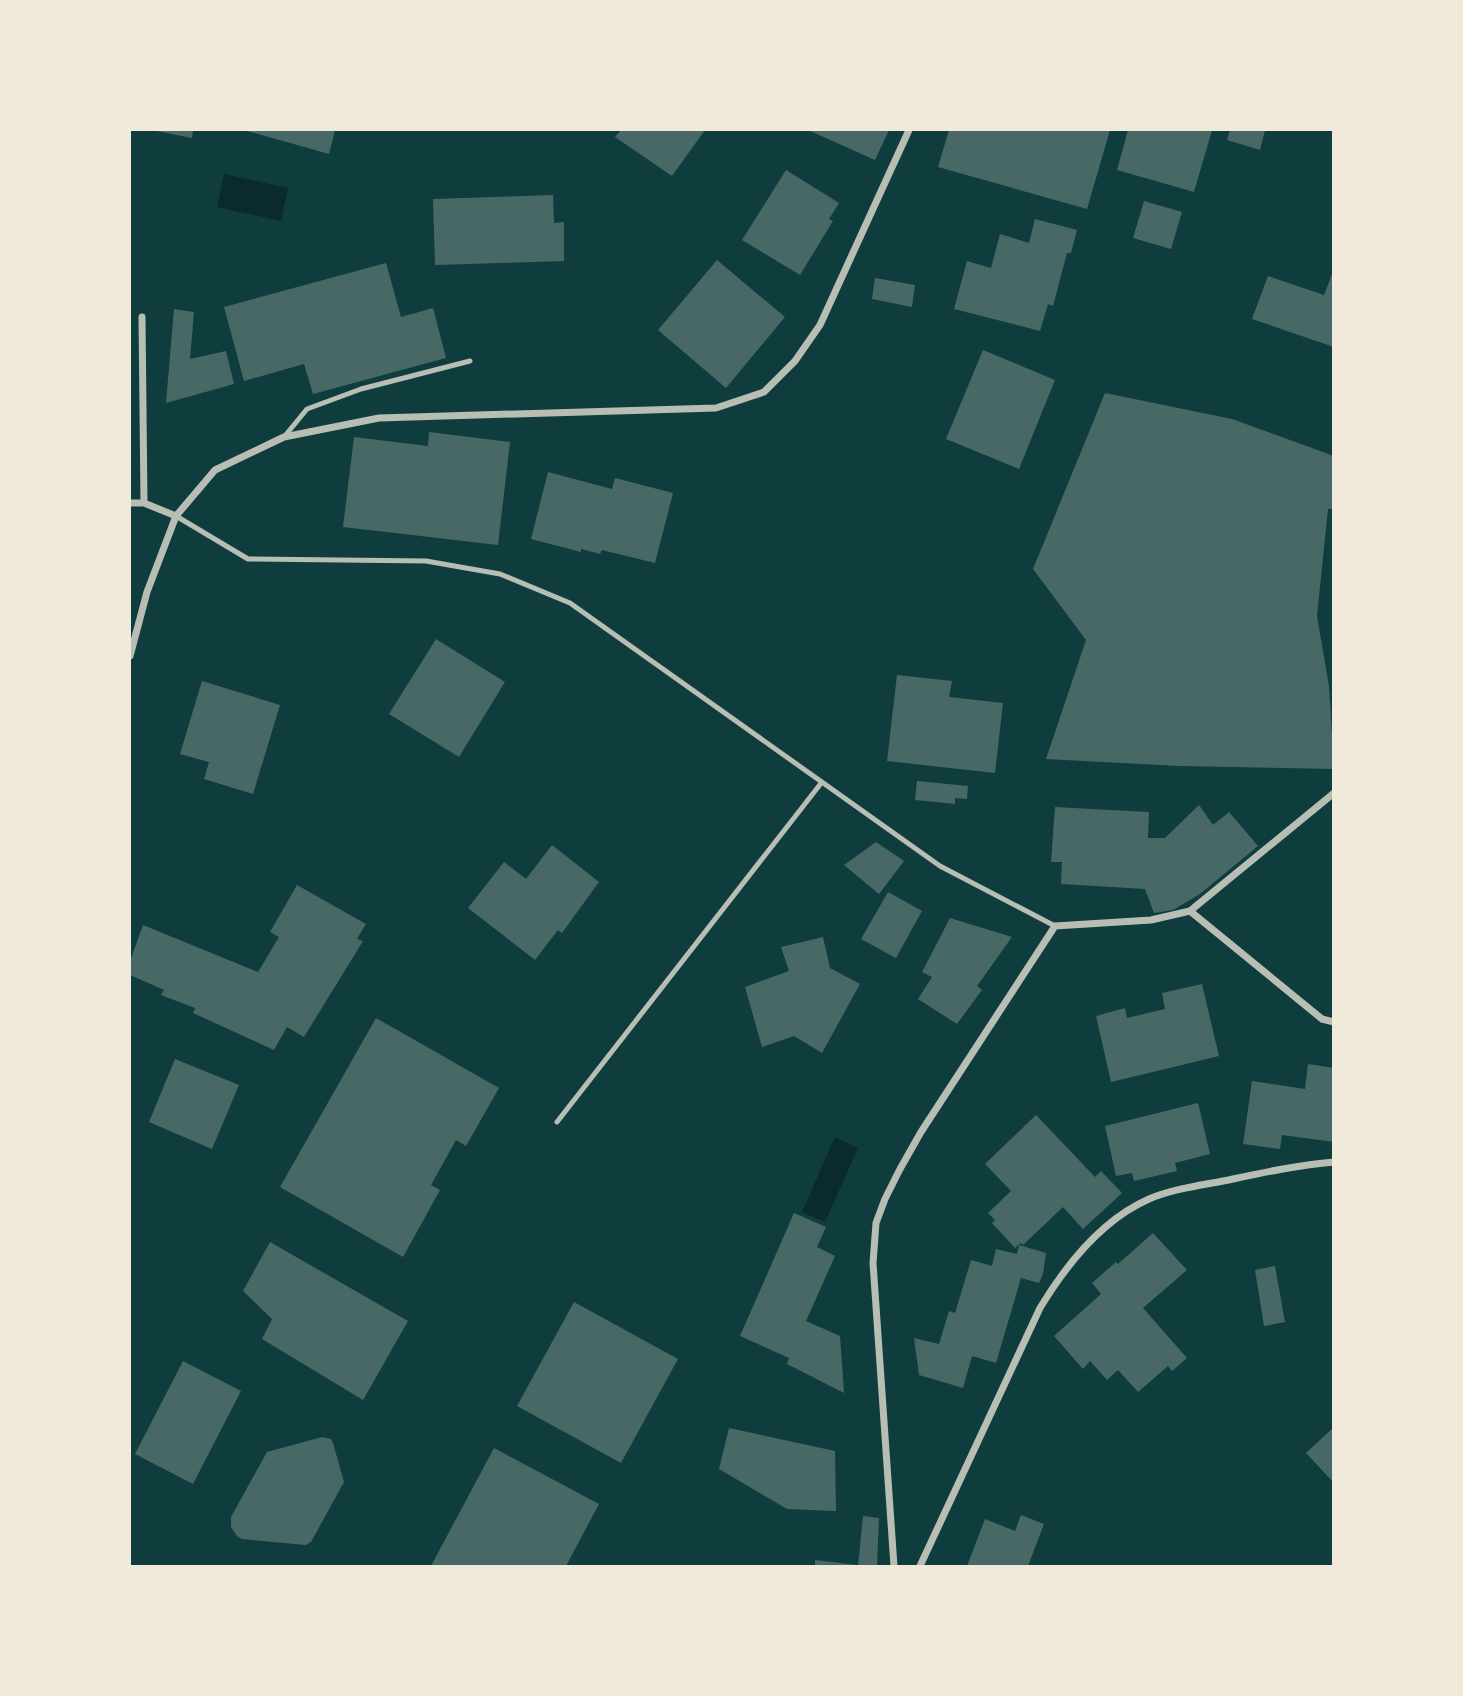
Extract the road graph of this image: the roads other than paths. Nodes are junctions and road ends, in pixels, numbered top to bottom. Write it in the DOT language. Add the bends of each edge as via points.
graph roads {
  1 [pos="909,130"];
  2 [pos="142,317"];
  3 [pos="470,361"];
  4 [pos="284,437"];
  5 [pos="130,503"];
  6 [pos="144,503"];
  7 [pos="176,516"];
  8 [pos="130,656"];
  9 [pos="822,782"];
  10 [pos="1334,793"];
  11 [pos="1191,911"];
  12 [pos="1055,926"];
  13 [pos="1334,1022"];
  14 [pos="557,1122"];
  15 [pos="1334,1162"];
  16 [pos="894,1566"];
  17 [pos="920,1566"];
  1 -- 4 [label="street" via="820,325 764,392 716,408 379,418"];
  2 -- 6 [label="street"];
  3 -- 4 [label="lane" via="361,389 307,409"];
  4 -- 7 [label="street" via="215,470"];
  5 -- 6 [label="street"];
  6 -- 7 [label="street"];
  7 -- 8 [label="street" via="147,592"];
  7 -- 9 [label="lane" via="247,559 426,561 500,574 569,603"];
  9 -- 12 [label="lane" via="940,866"];
  9 -- 14 [label="lane"];
  10 -- 11 [label="street"];
  11 -- 12 [label="street" via="1152,920"];
  11 -- 13 [label="street" via="1322,1019"];
  12 -- 16 [label="street" via="921,1132 876,1223 873,1263"];
  15 -- 17 [label="street" via="1302,1164 1149,1199 1126,1212 1077,1254 1040,1308"];
}
